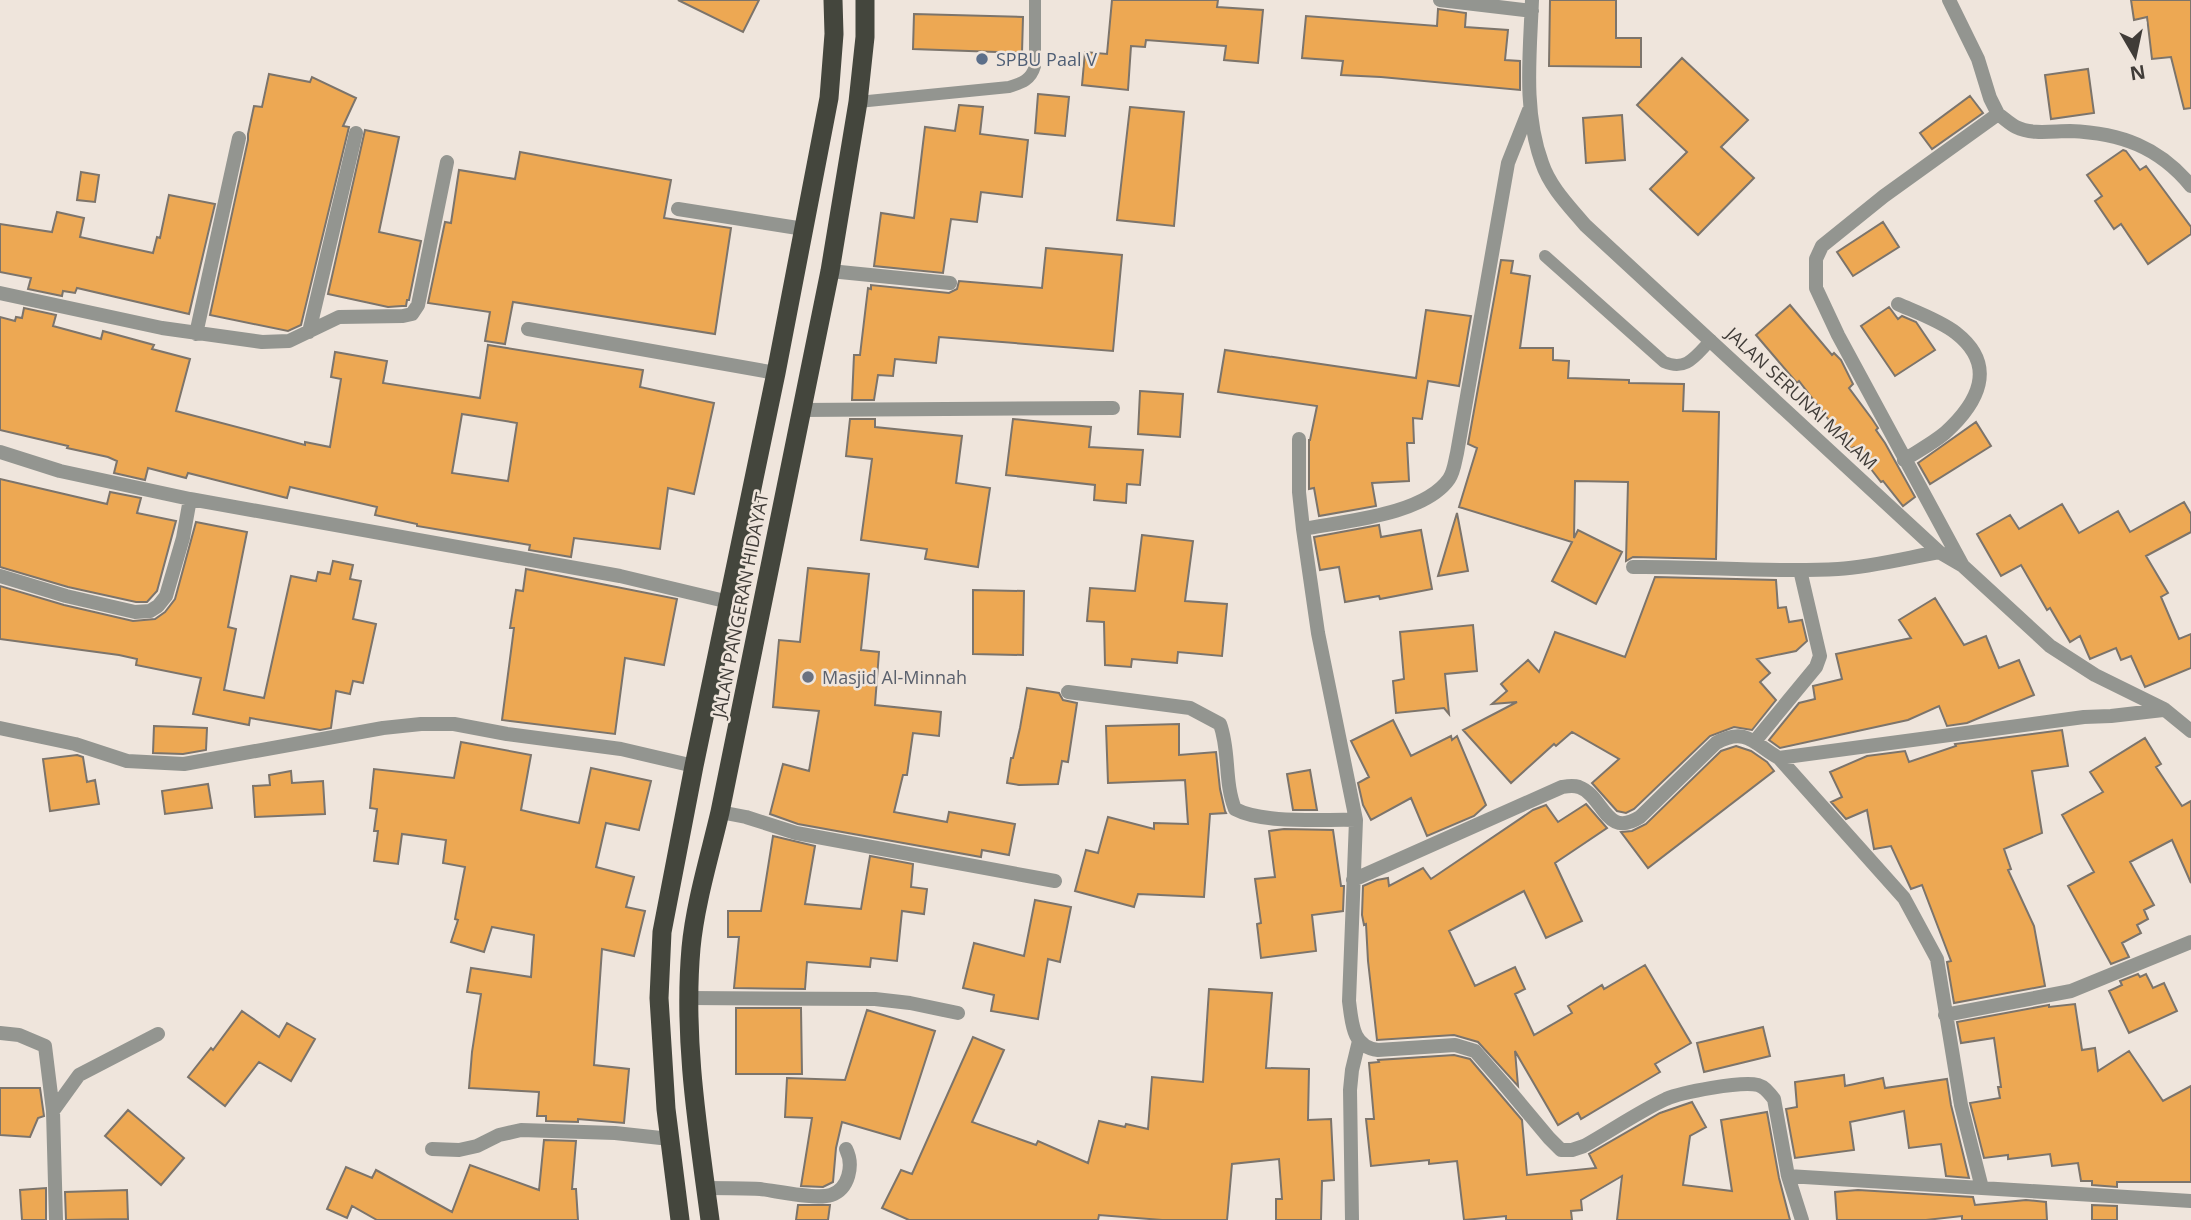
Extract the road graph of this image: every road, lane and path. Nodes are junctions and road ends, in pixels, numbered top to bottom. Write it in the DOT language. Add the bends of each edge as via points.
graph roads {
  1 [pos="833,0"];
  2 [pos="865,0"];
  3 [pos="1035,0"];
  4 [pos="1440,0"];
  5 [pos="1949,0"];
  6 [pos="1532,5"];
  7 [pos="829,98"];
  8 [pos="858,102"];
  9 [pos="1530,109"];
  10 [pos="1998,114"];
  11 [pos="356,134"];
  12 [pos="239,138"];
  13 [pos="447,162"];
  14 [pos="2191,186"];
  15 [pos="678,209"];
  16 [pos="804,229"];
  17 [pos="1545,256"];
  18 [pos="830,271"];
  19 [pos="950,284"];
  20 [pos="0,293"];
  21 [pos="1898,304"];
  22 [pos="528,329"];
  23 [pos="309,332"];
  24 [pos="196,334"];
  25 [pos="1711,340"];
  26 [pos="776,373"];
  27 [pos="1113,408"];
  28 [pos="801,410"];
  29 [pos="1299,439"];
  30 [pos="0,452"];
  31 [pos="1904,460"];
  32 [pos="190,499"];
  33 [pos="1303,529"];
  34 [pos="1939,552"];
  35 [pos="1963,566"];
  36 [pos="1633,567"];
  37 [pos="1800,570"];
  38 [pos="0,576"];
  39 [pos="729,602"];
  40 [pos="761,611"];
  41 [pos="1068,692"];
  42 [pos="2164,709"];
  43 [pos="0,728"];
  44 [pos="2191,731"];
  45 [pos="1755,741"];
  46 [pos="1779,758"];
  47 [pos="694,766"];
  48 [pos="720,812"];
  49 [pos="1356,820"];
  50 [pos="1353,880"];
  51 [pos="1055,881"];
  52 [pos="2191,942"];
  53 [pos="689,998"];
  54 [pos="958,1013"];
  55 [pos="1945,1015"];
  56 [pos="0,1033"];
  57 [pos="158,1034"];
  58 [pos="1359,1041"];
  59 [pos="53,1111"];
  60 [pos="670,1139"];
  61 [pos="432,1149"];
  62 [pos="846,1149"];
  63 [pos="1788,1176"];
  64 [pos="706,1188"];
  65 [pos="1982,1188"];
  66 [pos="2191,1201"];
  67 [pos="55,1220"];
  68 [pos="680,1220"];
  69 [pos="710,1220"];
  70 [pos="1352,1220"];
  71 [pos="1802,1220"];
  1 -- 7 [label="highway, JALAN PANGERAN HIDAYAT"];
  2 -- 8 [label="highway, JALAN PANGERAN HIDAYAT"];
  3 -- 8 [label="lane" via="1035,66 1023,83"];
  4 -- 6 [label="street"];
  5 -- 10 [label="street"];
  6 -- 9 [label="street, JALAN SERUNAI MALAM"];
  7 -- 8 [label="highway"];
  7 -- 16 [label="highway, JALAN PANGERAN HIDAYAT"];
  8 -- 18 [label="highway, JALAN PANGERAN HIDAYAT"];
  9 -- 25 [label="street, JALAN SERUNAI MALAM" via="1542,164 1559,195 1585,225"];
  9 -- 33 [label="street" via="1508,163 1451,477 1423,500 1389,513"];
  10 -- 14 [label="street" via="2031,131 2074,131 2140,145 2162,156"];
  10 -- 31 [label="street" via="1884,196 1822,246 1816,259 1816,288"];
  11 -- 23 [label="street"];
  12 -- 24 [label="street"];
  13 -- 23 [label="street" via="418,305 412,314 339,317"];
  15 -- 16 [label="street"];
  16 -- 26 [label="highway, JALAN PANGERAN HIDAYAT"];
  17 -- 25 [label="lane" via="1664,362 1683,365"];
  18 -- 19 [label="street"];
  18 -- 28 [label="highway, JALAN PANGERAN HIDAYAT"];
  20 -- 24 [label="street"];
  21 -- 31 [label="street" via="1955,332 1970,347 1981,369 1973,399 1958,420"];
  22 -- 26 [label="street"];
  23 -- 24 [label="street" via="275,343"];
  25 -- 34 [label="street, JALAN SERUNAI MALAM"];
  26 -- 39 [label="highway, JALAN PANGERAN HIDAYAT"];
  27 -- 28 [label="street"];
  28 -- 40 [label="highway, JALAN PANGERAN HIDAYAT"];
  29 -- 33 [label="street"];
  30 -- 32 [label="street" via="60,471"];
  31 -- 35 [label="street"];
  32 -- 38 [label="street" via="166,596 150,611 135,612 66,596"];
  32 -- 39 [label="street" via="620,576"];
  33 -- 49 [label="street" via="1318,634"];
  34 -- 35 [label="street, JALAN SERUNAI MALAM"];
  34 -- 37 [label="street" via="1840,569"];
  35 -- 42 [label="street, JALAN SERUNAI MALAM" via="2050,646 2095,675"];
  36 -- 37 [label="street"];
  37 -- 45 [label="street" via="1820,656 1816,667"];
  39 -- 40 [label="highway"];
  39 -- 47 [label="highway, JALAN PANGERAN HIDAYAT"];
  40 -- 48 [label="highway, JALAN PANGERAN HIDAYAT"];
  41 -- 49 [label="street" via="1190,708 1220,724 1226,738 1230,797 1235,809 1245,814"];
  42 -- 44 [label="street, JALAN SERUNAI MALAM"];
  42 -- 46 [label="street"];
  43 -- 47 [label="street" via="127,761 184,764 383,728 454,724"];
  45 -- 46 [label="street"];
  45 -- 50 [label="street" via="1739,736 1716,743 1630,823 1611,819 1583,788 1562,787"];
  46 -- 55 [label="street" via="1904,898 1937,960"];
  47 -- 60 [label="highway, JALAN PANGERAN HIDAYAT" via="662,932 659,998"];
  48 -- 51 [label="street" via="796,833"];
  48 -- 53 [label="highway, JALAN PANGERAN HIDAYAT" via="691,946"];
  49 -- 50 [label="street"];
  50 -- 58 [label="street" via="1349,1001"];
  52 -- 55 [label="street" via="2071,991"];
  53 -- 54 [label="street" via="875,999"];
  53 -- 64 [label="highway, JALAN PANGERAN HIDAYAT"];
  55 -- 65 [label="street"];
  56 -- 59 [label="street" via="45,1046"];
  57 -- 59 [label="street" via="79,1075"];
  58 -- 63 [label="street" via="1367,1049 1378,1050 1455,1045 1475,1051 1561,1150 1584,1146 1667,1098 1698,1090 1758,1085 1774,1099"];
  58 -- 70 [label="street" via="1350,1090"];
  59 -- 67 [label="street"];
  60 -- 61 [label="street" via="521,1130 459,1150"];
  60 -- 68 [label="highway, JALAN PANGERAN HIDAYAT"];
  62 -- 64 [label="street" via="851,1172 832,1195"];
  63 -- 65 [label="street"];
  63 -- 71 [label="street"];
  64 -- 69 [label="highway, JALAN PANGERAN HIDAYAT"];
  65 -- 66 [label="street"];
}
